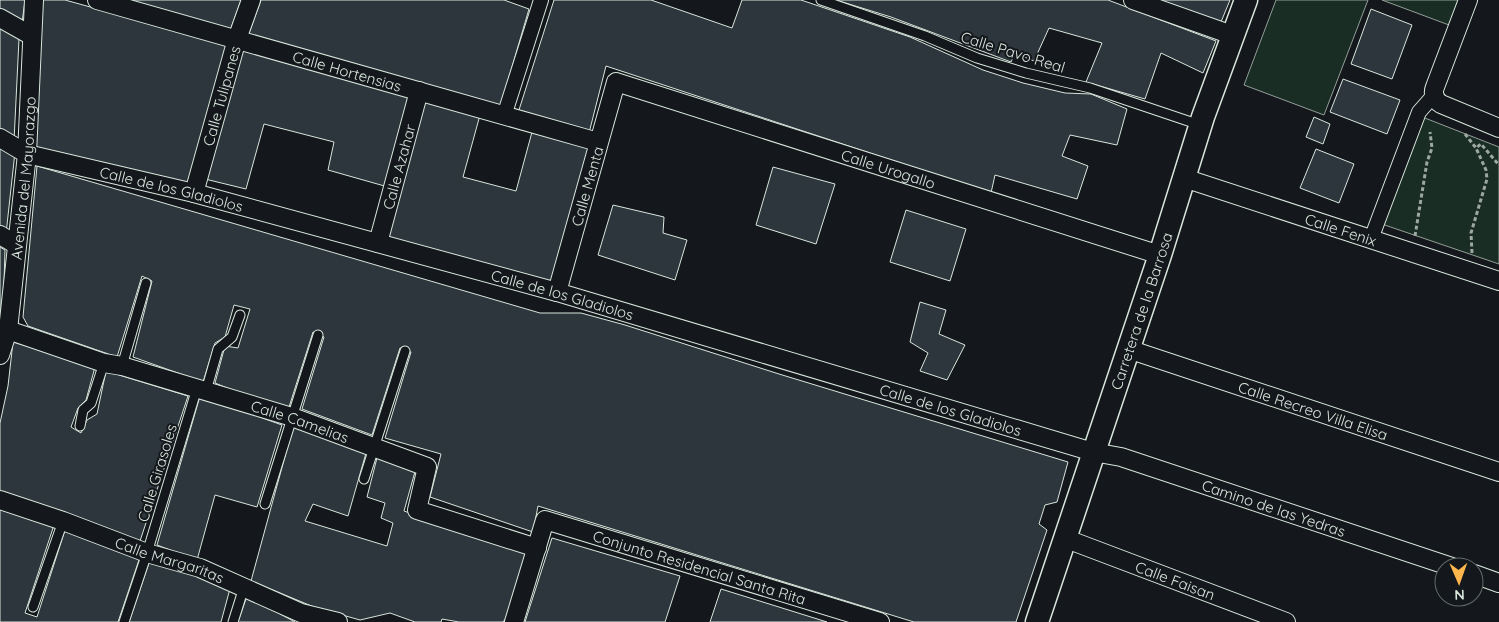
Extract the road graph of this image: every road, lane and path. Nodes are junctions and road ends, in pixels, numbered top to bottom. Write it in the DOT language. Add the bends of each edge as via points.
graph roads {
  1 [pos="34,0"];
  2 [pos="97,0"];
  3 [pos="252,0"];
  4 [pos="541,0"];
  5 [pos="821,0"];
  6 [pos="1133,0"];
  7 [pos="1246,0"];
  8 [pos="1468,0"];
  9 [pos="0,18"];
  10 [pos="1232,35"];
  11 [pos="32,36"];
  12 [pos="237,40"];
  13 [pos="616,82"];
  14 [pos="419,92"];
  15 [pos="1434,95"];
  16 [pos="1456,110"];
  17 [pos="1419,112"];
  18 [pos="504,116"];
  19 [pos="1200,126"];
  20 [pos="1499,128"];
  21 [pos="0,138"];
  22 [pos="598,142"];
  23 [pos="1476,148"];
  24 [pos="27,154"];
  25 [pos="1499,165"];
  26 [pos="1184,178"];
  27 [pos="194,193"];
  28 [pos="0,235"];
  29 [pos="1372,240"];
  30 [pos="378,243"];
  31 [pos="17,245"];
  32 [pos="1411,253"];
  33 [pos="1160,256"];
  34 [pos="1474,273"];
  35 [pos="1499,281"];
  36 [pos="146,283"];
  37 [pos="558,292"];
  38 [pos="240,315"];
  39 [pos="8,330"];
  40 [pos="318,335"];
  41 [pos="1128,349"];
  42 [pos="405,351"];
  43 [pos="0,354"];
  44 [pos="104,363"];
  45 [pos="122,366"];
  46 [pos="201,390"];
  47 [pos="292,417"];
  48 [pos="80,426"];
  49 [pos="373,447"];
  50 [pos="1093,452"];
  51 [pos="1499,472"];
  52 [pos="364,479"];
  53 [pos="0,500"];
  54 [pos="265,504"];
  55 [pos="63,521"];
  56 [pos="1064,538"];
  57 [pos="537,548"];
  58 [pos="147,553"];
  59 [pos="1434,561"];
  60 [pos="1484,578"];
  61 [pos="1499,583"];
  62 [pos="244,587"];
  63 [pos="33,607"];
  64 [pos="124,622"];
  65 [pos="233,622"];
  66 [pos="338,622"];
  67 [pos="514,622"];
  68 [pos="880,622"];
  69 [pos="1036,622"];
  70 [pos="1286,622"];
  1 -- 11 [label="street, Avenida del Mayorazgo"];
  2 -- 12 [label="street, Calle Hortensias"];
  3 -- 12 [label="street, Calle Tulipanes"];
  4 -- 18 [label="street"];
  5 -- 19 [label="lane, Calle Pavo Real" via="977,58 1090,88"];
  6 -- 10 [label="street"];
  7 -- 10 [label="street, Carretera de la Barrosa"];
  8 -- 15 [label="street"];
  9 -- 11 [label="street"];
  10 -- 19 [label="street, Carretera de la Barrosa"];
  11 -- 24 [label="street, Avenida del Mayorazgo"];
  12 -- 14 [label="street, Calle Hortensias"];
  12 -- 27 [label="street, Calle Tulipanes"];
  13 -- 22 [label="street, Calle Menta"];
  13 -- 33 [label="street, Calle Urogallo"];
  14 -- 18 [label="street, Calle Hortensias"];
  14 -- 30 [label="street, Calle Azahar"];
  15 -- 16 [label="street" via="1438,101"];
  15 -- 17 [label="street"];
  16 -- 20 [label="street"];
  16 -- 23 [label="path" via="1454,121"];
  17 -- 29 [label="street"];
  17 -- 32 [label="path" via="1428,126 1432,148"];
  18 -- 22 [label="street, Calle Hortensias"];
  19 -- 26 [label="street, Carretera de la Barrosa"];
  21 -- 24 [label="street, Calle de los Gladiolos"];
  22 -- 37 [label="street, Calle Menta"];
  23 -- 25 [label="path" via="1481,144"];
  23 -- 34 [label="path" via="1487,179 1471,233"];
  24 -- 27 [label="street, Calle de los Gladiolos"];
  24 -- 31 [label="street, Avenida del Mayorazgo"];
  26 -- 29 [label="street, Calle Fenix"];
  26 -- 33 [label="street, Carretera de la Barrosa"];
  27 -- 30 [label="street, Calle de los Gladiolos"];
  28 -- 31 [label="street"];
  29 -- 32 [label="street, Calle Fenix"];
  30 -- 37 [label="street, Calle de los Gladiolos"];
  31 -- 39 [label="street, Avenida del Mayorazgo"];
  32 -- 34 [label="street, Calle Fenix"];
  33 -- 41 [label="street, Carretera de la Barrosa"];
  34 -- 35 [label="street, Calle Fenix"];
  36 -- 45 [label="lane"];
  37 -- 50 [label="street, Calle de los Gladiolos"];
  38 -- 46 [label="lane, Calle Girasoles" via="232,337 218,349"];
  39 -- 43 [label="street, Avenida del Mayorazgo"];
  39 -- 44 [label="street, Calle Camelias"];
  40 -- 47 [label="lane"];
  41 -- 50 [label="street, Carretera de la Barrosa"];
  41 -- 51 [label="street, Calle Recreo Villa Elisa"];
  42 -- 49 [label="lane"];
  44 -- 45 [label="street, Calle Camelias"];
  44 -- 48 [label="lane" via="91,402 83,410"];
  45 -- 46 [label="street, Calle Camelias"];
  46 -- 47 [label="street, Calle Camelias"];
  46 -- 58 [label="lane, Calle Girasoles"];
  47 -- 49 [label="street, Calle Camelias"];
  47 -- 54 [label="lane"];
  49 -- 52 [label="lane"];
  49 -- 57 [label="street, Calle Camelias" via="428,467 417,510"];
  50 -- 56 [label="street, Carretera de la Barrosa"];
  50 -- 59 [label="street, Camino de las Yedras" via="1121,457"];
  53 -- 55 [label="street, Calle Margaritas"];
  55 -- 58 [label="street, Calle Margaritas"];
  55 -- 63 [label="lane"];
  56 -- 69 [label="street, Carretera de la Barrosa"];
  56 -- 70 [label="street, Calle Faisan"];
  57 -- 67 [label="street"];
  57 -- 68 [label="street, Conjunto Residencial Santa Rita" via="546,520"];
  58 -- 62 [label="street, Calle Margaritas" via="200,568"];
  58 -- 64 [label="lane, Calle Girasoles"];
  60 -- 61 [label="street"];
  62 -- 65 [label="lane"];
  62 -- 66 [label="street, Calle Margaritas" via="302,613"];
}
